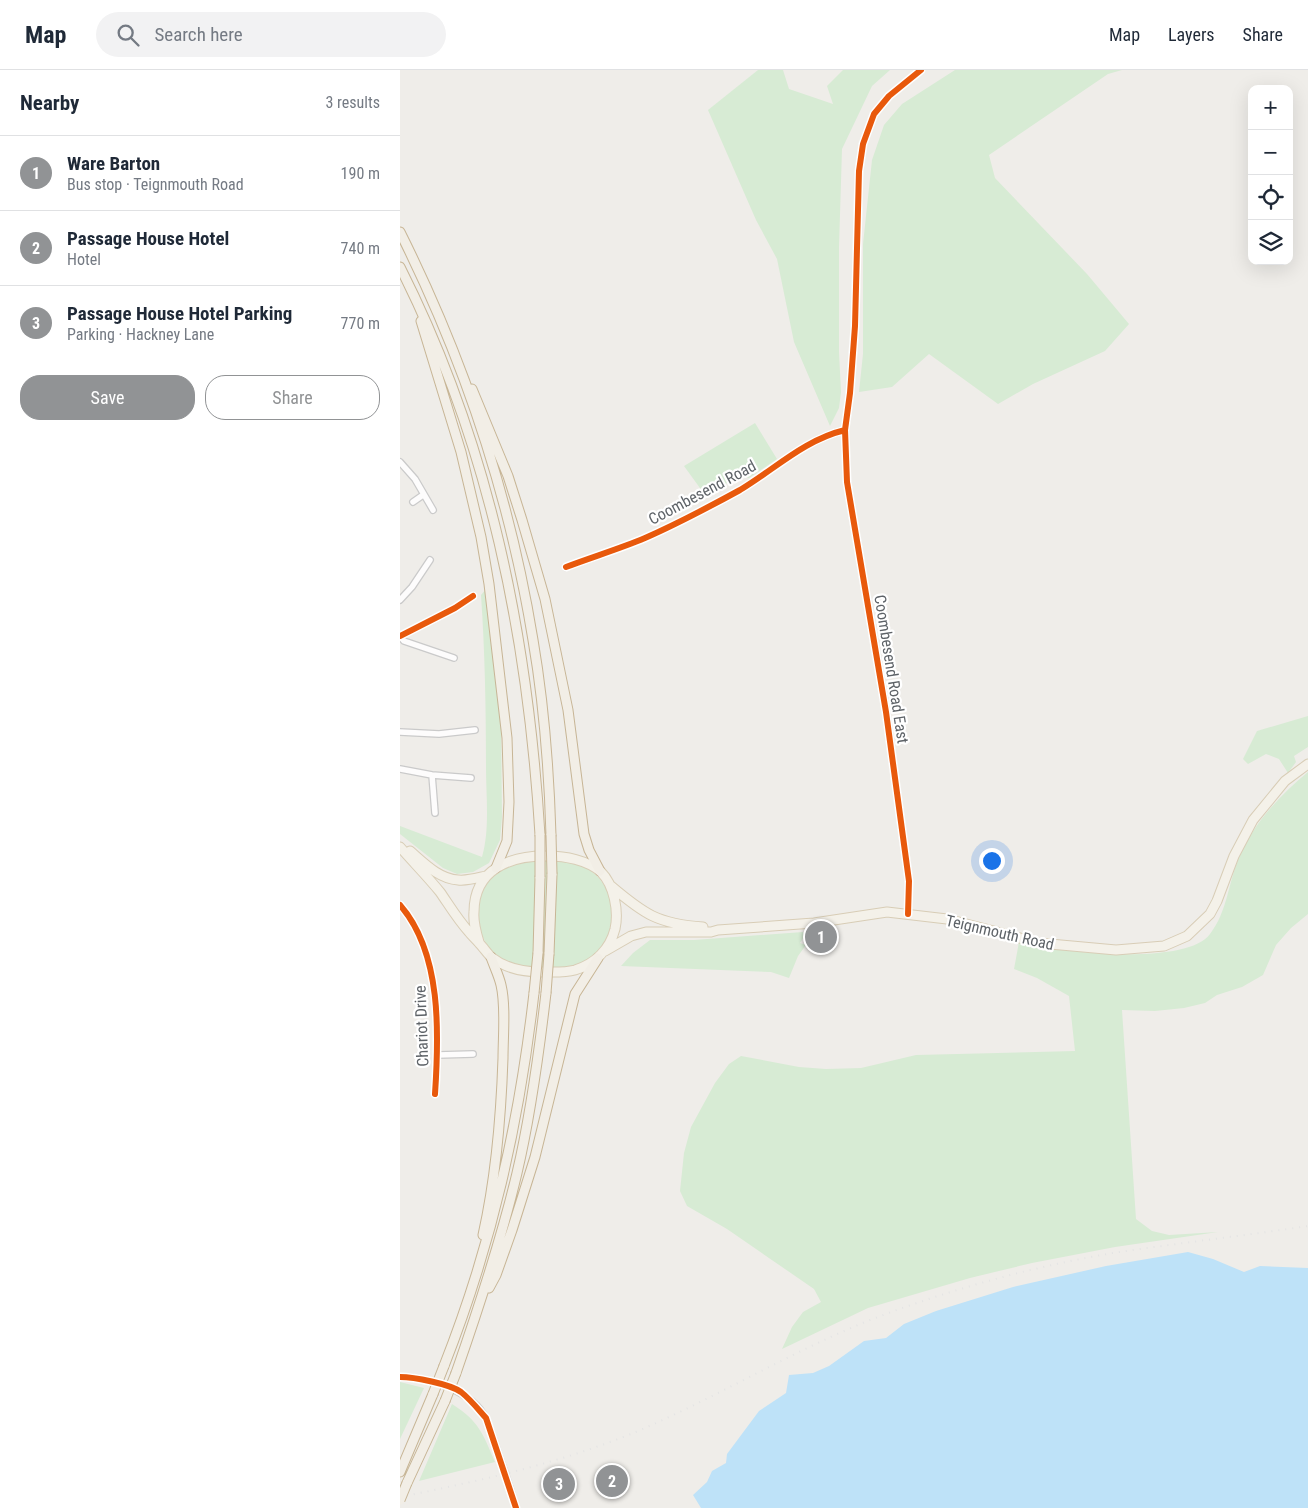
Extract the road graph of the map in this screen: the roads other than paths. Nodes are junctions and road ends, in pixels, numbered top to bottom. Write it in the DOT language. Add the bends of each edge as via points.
graph roads {
  1 [pos="921,70"];
  2 [pos="400,232"];
  3 [pos="400,267"];
  4 [pos="413,294"];
  5 [pos="457,363"];
  6 [pos="845,430"];
  7 [pos="400,462"];
  8 [pos="423,494"];
  9 [pos="413,502"];
  10 [pos="433,510"];
  11 [pos="430,560"];
  12 [pos="566,566"];
  13 [pos="473,596"];
  14 [pos="400,600"];
  15 [pos="400,636"];
  16 [pos="454,658"];
  17 [pos="475,730"];
  18 [pos="400,732"];
  19 [pos="1308,764"];
  20 [pos="400,769"];
  21 [pos="432,775"];
  22 [pos="471,778"];
  23 [pos="435,813"];
  24 [pos="400,845"];
  25 [pos="496,868"];
  26 [pos="600,871"];
  27 [pos="486,876"];
  28 [pos="610,886"];
  29 [pos="400,905"];
  30 [pos="908,914"];
  31 [pos="718,930"];
  32 [pos="478,942"];
  33 [pos="605,951"];
  34 [pos="491,957"];
  35 [pos="598,958"];
  36 [pos="473,1054"];
  37 [pos="438,1055"];
  38 [pos="435,1094"];
  39 [pos="477,1275"];
  40 [pos="479,1307"];
  41 [pos="400,1377"];
  42 [pos="400,1472"];
  43 [pos="400,1500"];
  44 [pos="516,1508"];
  1 -- 6 [label="street, Coombesend Road East" via="889,96 874,114 862,144 856,326"];
  2 -- 5 [label="highway" via="422,276"];
  3 -- 4 [label="highway"];
  4 -- 25 [label="highway" via="461,452 489,584 508,747 507,841"];
  4 -- 39 [label="highway, bridge" via="460,409 500,542 517,622 536,773 540,877 534,993 508,1159"];
  5 -- 26 [label="highway" via="475,394 494,441 536,566 566,697 584,834"];
  5 -- 40 [label="highway, bridge" via="491,460 524,587 534,640 546,736 552,874 546,993 533,1086 519,1164"];
  6 -- 12 [label="street, Coombesend Road" via="814,441 740,490 644,538"];
  6 -- 30 [label="street, Coombesend Road East" via="847,482 886,712 909,881"];
  7 -- 8 [label="street"];
  8 -- 9 [label="street"];
  8 -- 10 [label="street"];
  11 -- 14 [label="street"];
  13 -- 15 [label="street"];
  15 -- 16 [label="street" via="404,641"];
  17 -- 18 [label="street" via="439,734"];
  19 -- 30 [label="main road, Teignmouth Road" via="1285,781 1253,820 1210,914 1187,936 1164,946 1116,950 1039,943 947,919"];
  20 -- 21 [label="street"];
  21 -- 22 [label="street"];
  21 -- 23 [label="street"];
  24 -- 27 [label="main road" via="435,871 452,879"];
  24 -- 32 [label="main road"];
  25 -- 26 [label="main road" via="511,859 525,856 558,856 577,860"];
  25 -- 27 [label="main road"];
  26 -- 28 [label="main road"];
  27 -- 32 [label="main road" via="474,905"];
  28 -- 31 [label="main road, Teignmouth Road" via="641,910 662,920"];
  28 -- 33 [label="main road" via="616,922"];
  29 -- 37 [label="street, Chariot Drive" via="417,932 432,976"];
  30 -- 31 [label="main road, Teignmouth Road" via="887,912 814,923"];
  31 -- 33 [label="main road, Teignmouth Road" via="646,932 631,936"];
  32 -- 34 [label="main road"];
  33 -- 35 [label="main road"];
  34 -- 35 [label="main road" via="519,970 553,972 578,969"];
  34 -- 39 [label="highway" via="503,998 502,1086 494,1180"];
  35 -- 40 [label="highway" via="575,994 525,1192 496,1275"];
  36 -- 37 [label="street, Chariot Drive"];
  37 -- 38 [label="street, Chariot Drive"];
  39 -- 42 [label="highway, bridge"];
  40 -- 43 [label="highway, bridge" via="445,1401"];
  41 -- 44 [label="street, bridge" via="459,1391 486,1418"];
}
